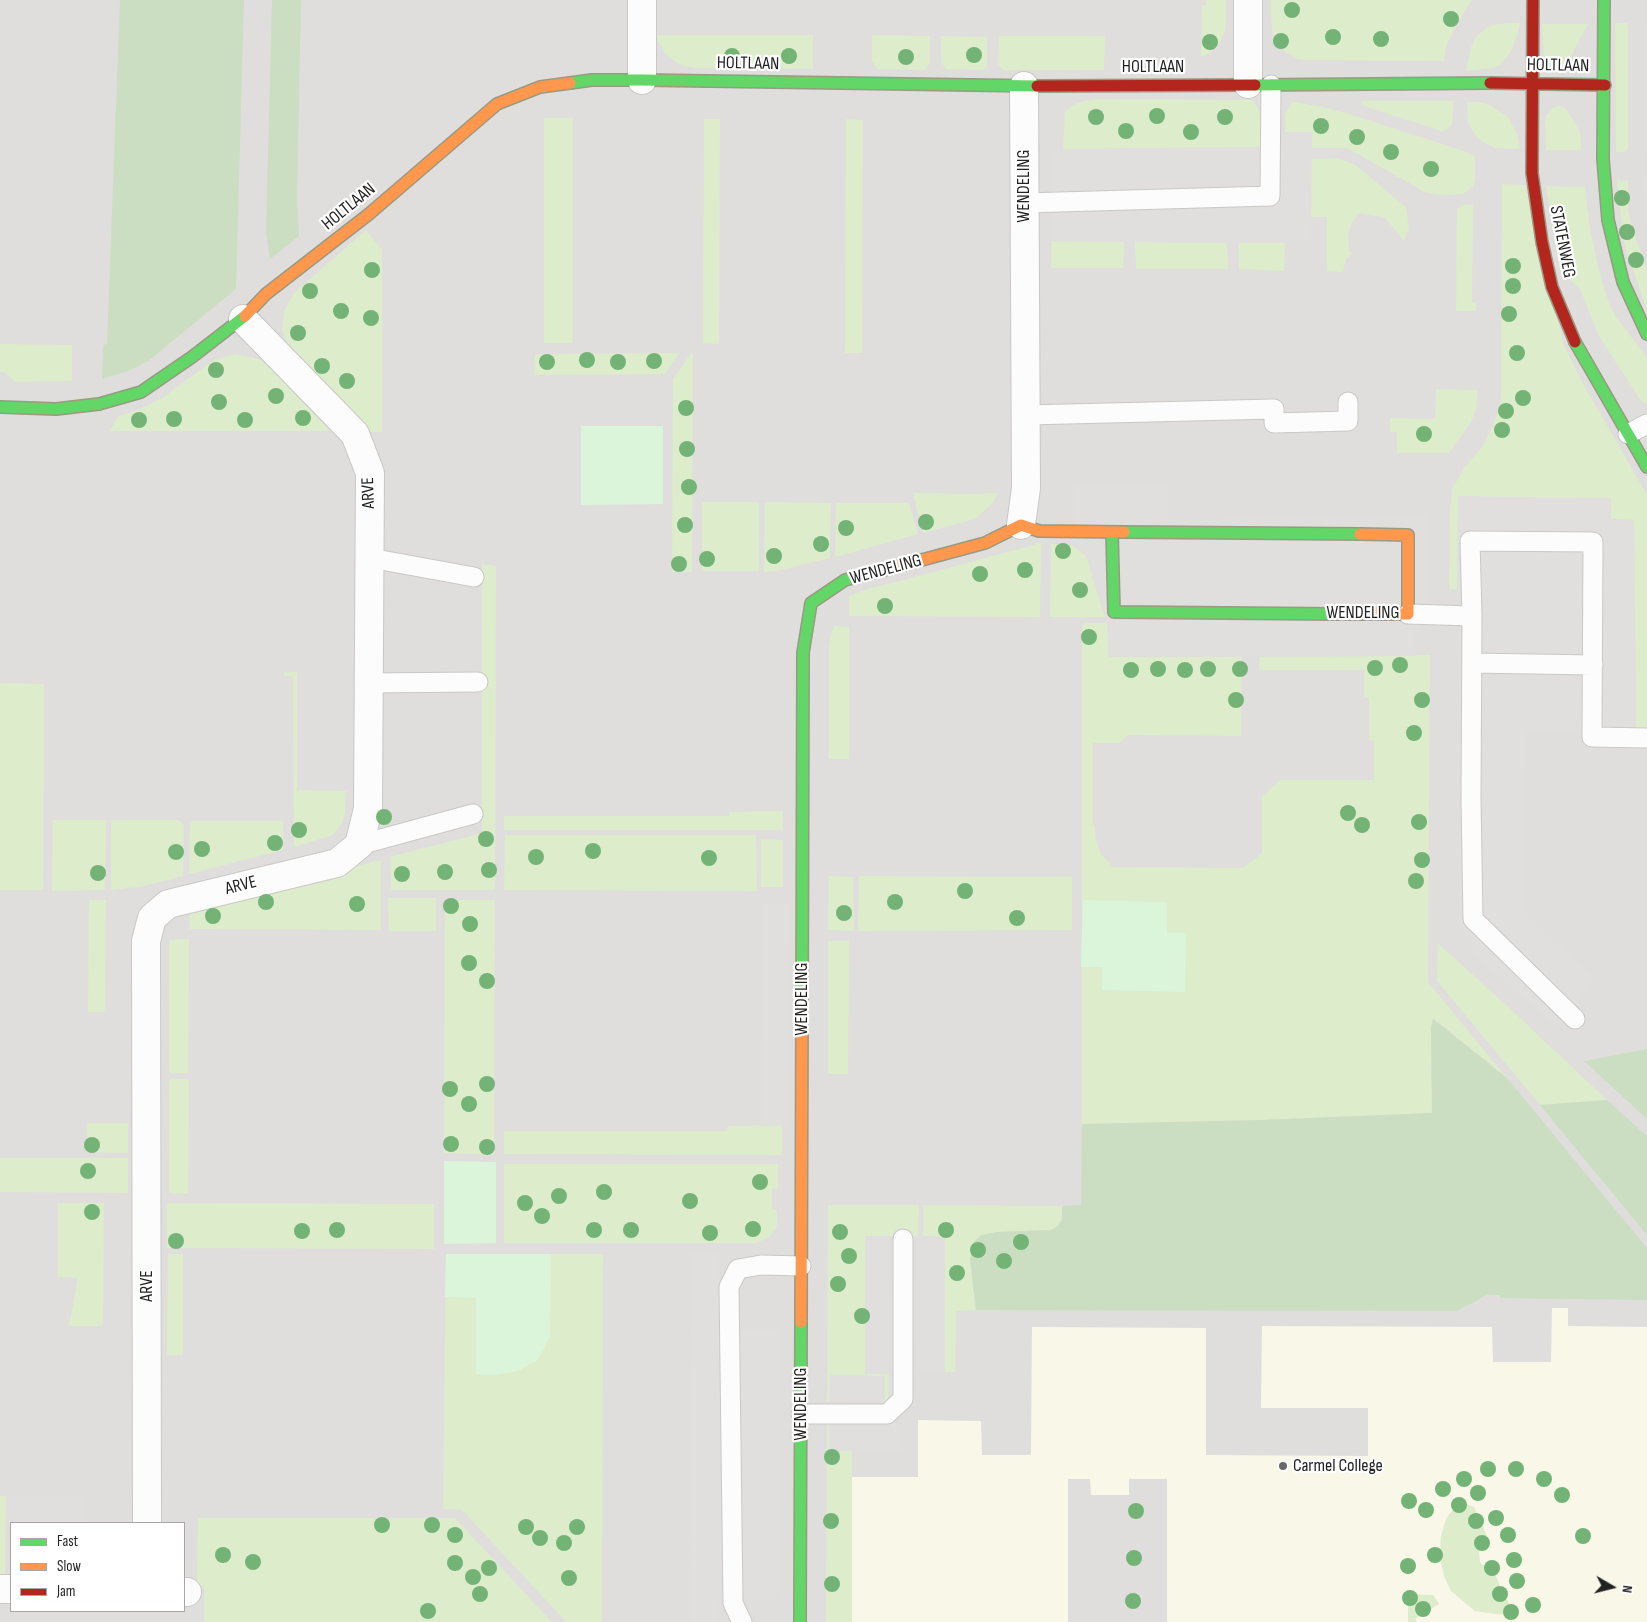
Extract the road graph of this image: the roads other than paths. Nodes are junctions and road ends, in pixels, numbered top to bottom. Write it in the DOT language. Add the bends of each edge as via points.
graph roads {
  1 [pos="642,0"];
  2 [pos="1248,0"];
  3 [pos="1533,0"];
  4 [pos="1604,0"];
  5 [pos="642,80"];
  6 [pos="1532,83"];
  7 [pos="1260,84"];
  8 [pos="1604,85"];
  9 [pos="1024,86"];
  10 [pos="1024,203"];
  11 [pos="243,319"];
  12 [pos="1647,334"];
  13 [pos="1348,402"];
  14 [pos="0,407"];
  15 [pos="1026,415"];
  16 [pos="1647,424"];
  17 [pos="1628,434"];
  18 [pos="1647,467"];
  19 [pos="1021,525"];
  20 [pos="1112,533"];
  21 [pos="370,558"];
  22 [pos="474,577"];
  23 [pos="1408,614"];
  24 [pos="1472,616"];
  25 [pos="1472,663"];
  26 [pos="1593,664"];
  27 [pos="478,682"];
  28 [pos="369,683"];
  29 [pos="1647,738"];
  30 [pos="473,814"];
  31 [pos="359,845"];
  32 [pos="1575,1018"];
  33 [pos="903,1239"];
  34 [pos="801,1266"];
  35 [pos="801,1414"];
  36 [pos="147,1522"];
  37 [pos="742,1622"];
  38 [pos="800,1622"];
  1 -- 5 [label="street"];
  2 -- 7 [label="street"];
  3 -- 6 [label="street, STATENWEG"];
  4 -- 8 [label="street"];
  5 -- 9 [label="street, HOLTLAAN"];
  5 -- 11 [label="street, HOLTLAAN" via="592,80 540,87 497,104 369,214 266,294"];
  6 -- 7 [label="street, HOLTLAAN"];
  6 -- 8 [label="street, HOLTLAAN"];
  6 -- 17 [label="street, STATENWEG" via="1532,173 1552,287 1573,338"];
  7 -- 9 [label="street, HOLTLAAN"];
  7 -- 10 [label="lane" via="1270,196"];
  8 -- 12 [label="street" via="1603,159 1608,220 1623,282"];
  9 -- 10 [label="street, WENDELING"];
  10 -- 15 [label="street, WENDELING"];
  11 -- 14 [label="street, HOLTLAAN" via="141,392 99,404 56,409"];
  11 -- 21 [label="street, ARVE" via="355,434 370,472"];
  13 -- 15 [label="lane" via="1348,421 1274,423 1274,409"];
  15 -- 19 [label="street, WENDELING" via="1026,488"];
  16 -- 17 [label="lane"];
  17 -- 18 [label="street, STATENWEG"];
  19 -- 20 [label="street, WENDELING" via="1039,531"];
  19 -- 34 [label="street, WENDELING" via="985,543 845,580 811,603 802,653"];
  20 -- 23 [label="street, WENDELING" via="1114,612"];
  20 -- 23 [label="street, WENDELING" via="1408,535"];
  21 -- 22 [label="lane"];
  21 -- 28 [label="street, ARVE"];
  23 -- 24 [label="lane"];
  24 -- 25 [label="lane"];
  24 -- 26 [label="lane" via="1470,541 1593,542"];
  25 -- 26 [label="lane"];
  25 -- 32 [label="lane" via="1474,919"];
  26 -- 29 [label="lane" via="1592,738"];
  27 -- 28 [label="lane"];
  28 -- 31 [label="street, ARVE" via="368,809"];
  30 -- 31 [label="lane"];
  31 -- 36 [label="street, ARVE" via="337,863 168,904 152,918 146,941"];
  33 -- 35 [label="lane" via="903,1399 887,1414"];
  34 -- 35 [label="street, WENDELING"];
  34 -- 37 [label="lane" via="761,1265 738,1269 729,1287 733,1603"];
  35 -- 38 [label="street, WENDELING"];
}
